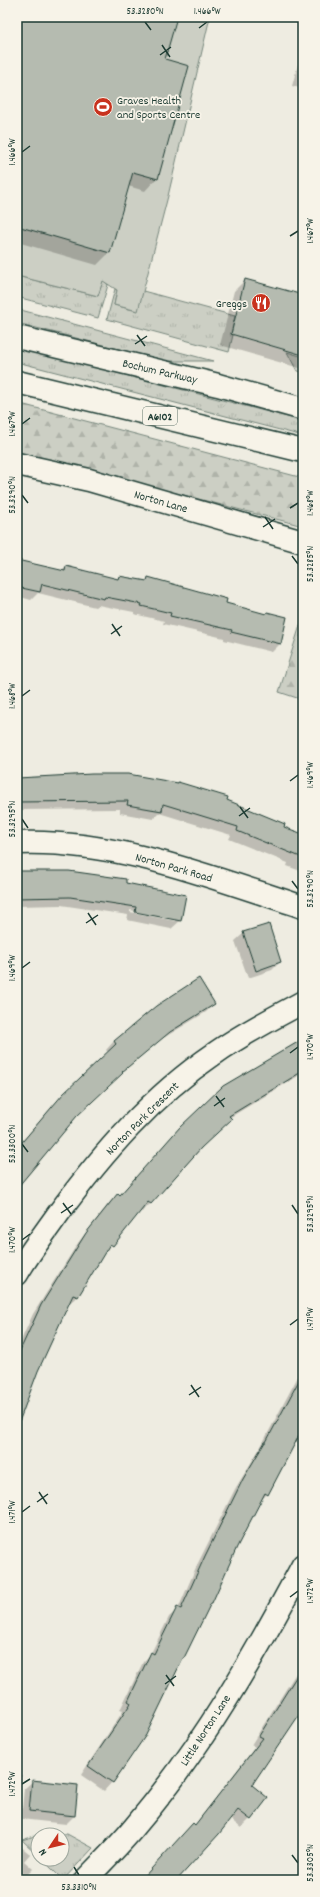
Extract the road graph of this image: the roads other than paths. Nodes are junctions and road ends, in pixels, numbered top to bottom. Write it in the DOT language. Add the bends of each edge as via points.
graph roads {
  1 [pos="17,337"];
  2 [pos="17,382"];
  3 [pos="303,409"];
  4 [pos="303,451"];
  5 [pos="17,464"];
  6 [pos="303,542"];
  7 [pos="17,843"];
  8 [pos="303,907"];
  9 [pos="303,1002"];
  10 [pos="17,1274"];
  11 [pos="303,1564"];
  12 [pos="85,1880"];
  1 -- 3 [label="main road, Bochum Parkway" via="218,385"];
  2 -- 4 [label="main road, A6102"];
  5 -- 6 [label="main road, Norton Lane" via="89,480"];
  7 -- 8 [label="main road, Norton Park Road" via="85,846 144,856"];
  9 -- 10 [label="main road, Norton Park Crescent" via="214,1054 165,1093 118,1139 71,1197"];
  11 -- 12 [label="main road, Little Norton Lane" via="270,1628 194,1749 136,1825"];
}
